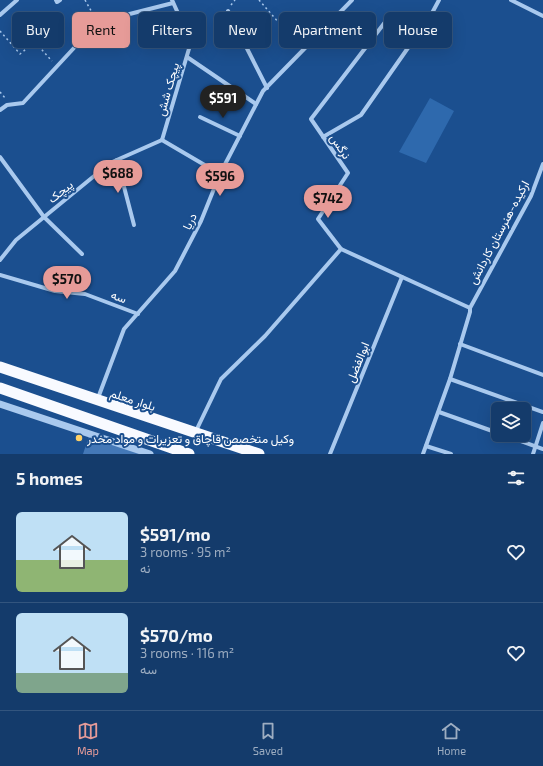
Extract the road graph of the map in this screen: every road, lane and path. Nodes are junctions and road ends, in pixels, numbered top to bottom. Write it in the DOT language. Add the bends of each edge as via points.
graph roads {
  1 [pos="17,0"];
  2 [pos="56,0"];
  3 [pos="60,0"];
  4 [pos="85,0"];
  5 [pos="259,0"];
  6 [pos="352,0"];
  7 [pos="439,0"];
  8 [pos="511,0"];
  9 [pos="173,1"];
  10 [pos="228,11"];
  11 [pos="92,12"];
  12 [pos="433,12"];
  13 [pos="130,13"];
  14 [pos="0,15"];
  15 [pos="543,16"];
  16 [pos="384,23"];
  17 [pos="0,31"];
  18 [pos="74,48"];
  19 [pos="408,48"];
  20 [pos="303,51"];
  21 [pos="187,56"];
  22 [pos="57,67"];
  23 [pos="267,88"];
  24 [pos="256,104"];
  25 [pos="0,110"];
  26 [pos="200,117"];
  27 [pos="240,136"];
  28 [pos="323,137"];
  29 [pos="162,140"];
  30 [pos="0,157"];
  31 [pos="118,160"];
  32 [pos="543,164"];
  33 [pos="220,174"];
  34 [pos="44,217"];
  35 [pos="134,225"];
  36 [pos="341,249"];
  37 [pos="82,254"];
  38 [pos="0,260"];
  39 [pos="0,275"];
  40 [pos="402,278"];
  41 [pos="470,308"];
  42 [pos="138,314"];
  43 [pos="460,344"];
  44 [pos="0,367"];
  45 [pos="543,375"];
  46 [pos="450,379"];
  47 [pos="0,388"];
  48 [pos="97,400"];
  49 [pos="0,404"];
  50 [pos="439,412"];
  51 [pos="543,412"];
  52 [pos="543,423"];
  53 [pos="491,431"];
  54 [pos="195,433"];
  55 [pos="524,442"];
  56 [pos="426,446"];
  57 [pos="535,446"];
  58 [pos="543,449"];
  59 [pos="150,454"];
  60 [pos="189,454"];
  61 [pos="259,454"];
  62 [pos="330,454"];
  63 [pos="423,454"];
  64 [pos="451,454"];
  65 [pos="533,454"];
  1 -- 14 [label="street"];
  2 -- 3 [label="street"];
  4 -- 11 [label="path"];
  5 -- 20 [label="path"];
  6 -- 20 [label="street, دریا"];
  7 -- 12 [label="street"];
  8 -- 15 [label="street"];
  9 -- 13 [label="street"];
  9 -- 21 [label="street, پیچک شش" via="191,42"];
  10 -- 23 [label="street"];
  16 -- 28 [label="street, نرگس" via="311,119"];
  17 -- 22 [label="path" via="20,54 35,42"];
  18 -- 22 [label="street"];
  19 -- 28 [label="street" via="361,115"];
  20 -- 23 [label="street, دریا"];
  21 -- 24 [label="street"];
  21 -- 29 [label="street, پیچک شش"];
  22 -- 25 [label="street" via="23,103 7,105"];
  23 -- 24 [label="street, دریا"];
  24 -- 27 [label="street, دریا"];
  26 -- 27 [label="street"];
  27 -- 33 [label="street, دریا"];
  28 -- 36 [label="street, نرگس" via="348,173 318,219"];
  29 -- 31 [label="street, پیچک"];
  29 -- 33 [label="street"];
  30 -- 34 [label="street"];
  31 -- 34 [label="street, پیچک" via="110,163"];
  31 -- 35 [label="street"];
  32 -- 41 [label="street, ارکیده-هنرستان کاردانش" via="531,196"];
  33 -- 42 [label="street, دریا" via="201,221 175,271"];
  34 -- 37 [label="street"];
  34 -- 38 [label="street, پیچک" via="16,240"];
  36 -- 40 [label="street"];
  36 -- 54 [label="street" via="265,336 221,379"];
  39 -- 42 [label="street, سه" via="55,291 85,294"];
  40 -- 41 [label="street"];
  40 -- 62 [label="street, ابوالفضل"];
  41 -- 43 [label="street, ارکیده-هنرستان کاردانش"];
  42 -- 48 [label="street, دریا" via="124,329"];
  43 -- 45 [label="street"];
  43 -- 46 [label="street, ارکیده-هنرستان کاردانش"];
  44 -- 48 [label="highway, بلوار معلم"];
  46 -- 50 [label="street, ارکیده-هنرستان کاردانش"];
  46 -- 51 [label="street"];
  47 -- 60 [label="highway"];
  48 -- 54 [label="highway, بلوار معلم"];
  49 -- 59 [label="street"];
  50 -- 53 [label="street"];
  50 -- 56 [label="street, ارکیده-هنرستان کاردانش"];
  52 -- 57 [label="street"];
  54 -- 61 [label="highway, بلوار معلم"];
  55 -- 57 [label="street"];
  56 -- 63 [label="street, ارکیده-هنرستان کاردانش"];
  56 -- 64 [label="street"];
  57 -- 58 [label="street"];
  57 -- 65 [label="street"];
}
